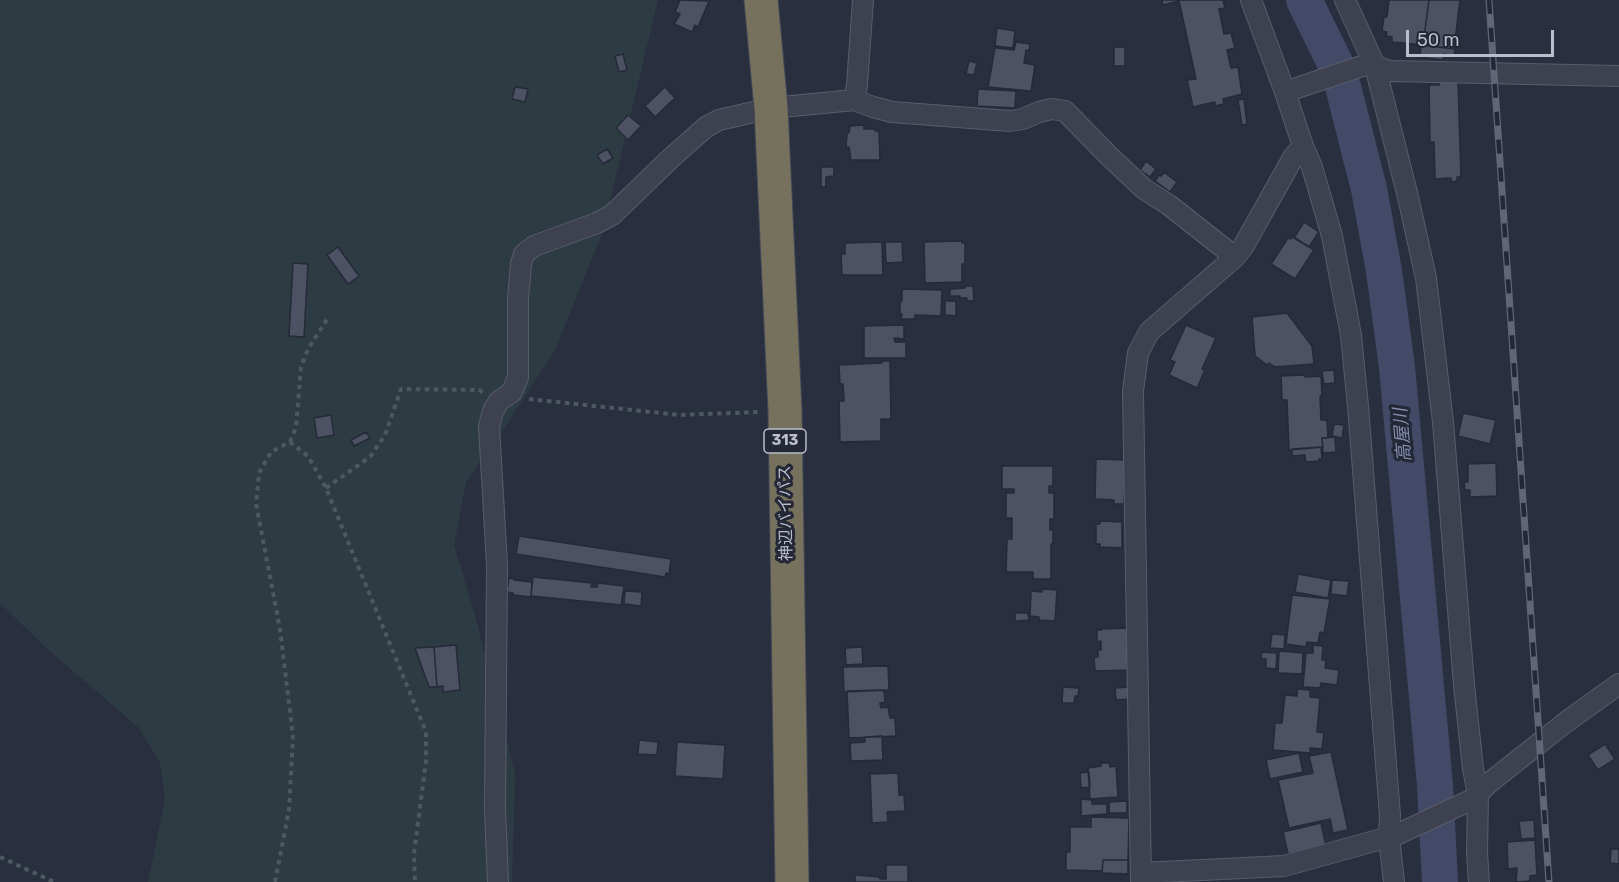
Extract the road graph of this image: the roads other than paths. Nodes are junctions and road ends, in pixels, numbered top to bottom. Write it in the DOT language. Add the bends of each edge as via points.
graph roads {
  1 [pos="760,0"];
  2 [pos="863,0"];
  3 [pos="1251,0"];
  4 [pos="1346,0"];
  5 [pos="1370,65"];
  6 [pos="1619,76"];
  7 [pos="1289,91"];
  8 [pos="854,100"];
  9 [pos="771,108"];
  10 [pos="1303,146"];
  11 [pos="1235,257"];
  12 [pos="1619,684"];
  13 [pos="1474,797"];
  14 [pos="1392,836"];
  15 [pos="1141,878"];
  16 [pos="498,882"];
  17 [pos="792,882"];
  18 [pos="1395,882"];
  19 [pos="1479,882"];
  1 -- 9 [label="highway, 神辺バイパス / 313"];
  2 -- 8 [label="street"];
  3 -- 7 [label="street"];
  4 -- 5 [label="street"];
  5 -- 6 [label="street" via="1390,72"];
  5 -- 7 [label="street"];
  5 -- 13 [label="street" via="1408,197 1426,278 1443,422"];
  7 -- 10 [label="street"];
  8 -- 9 [label="street"];
  8 -- 11 [label="street" via="892,112 1010,121 1052,109 1065,111 1144,189"];
  9 -- 16 [label="street" via="719,120 706,127 612,215 534,246 520,264 518,377 493,411 489,426 497,565"];
  9 -- 17 [label="highway, 神辺バイパス / 313" via="785,411"];
  10 -- 11 [label="street"];
  10 -- 14 [label="street" via="1332,236 1351,335"];
  11 -- 15 [label="street" via="1149,332 1138,353 1133,391"];
  12 -- 13 [label="street"];
  13 -- 14 [label="street"];
  13 -- 19 [label="street"];
  14 -- 15 [label="street" via="1284,866"];
  14 -- 18 [label="street"];
}
